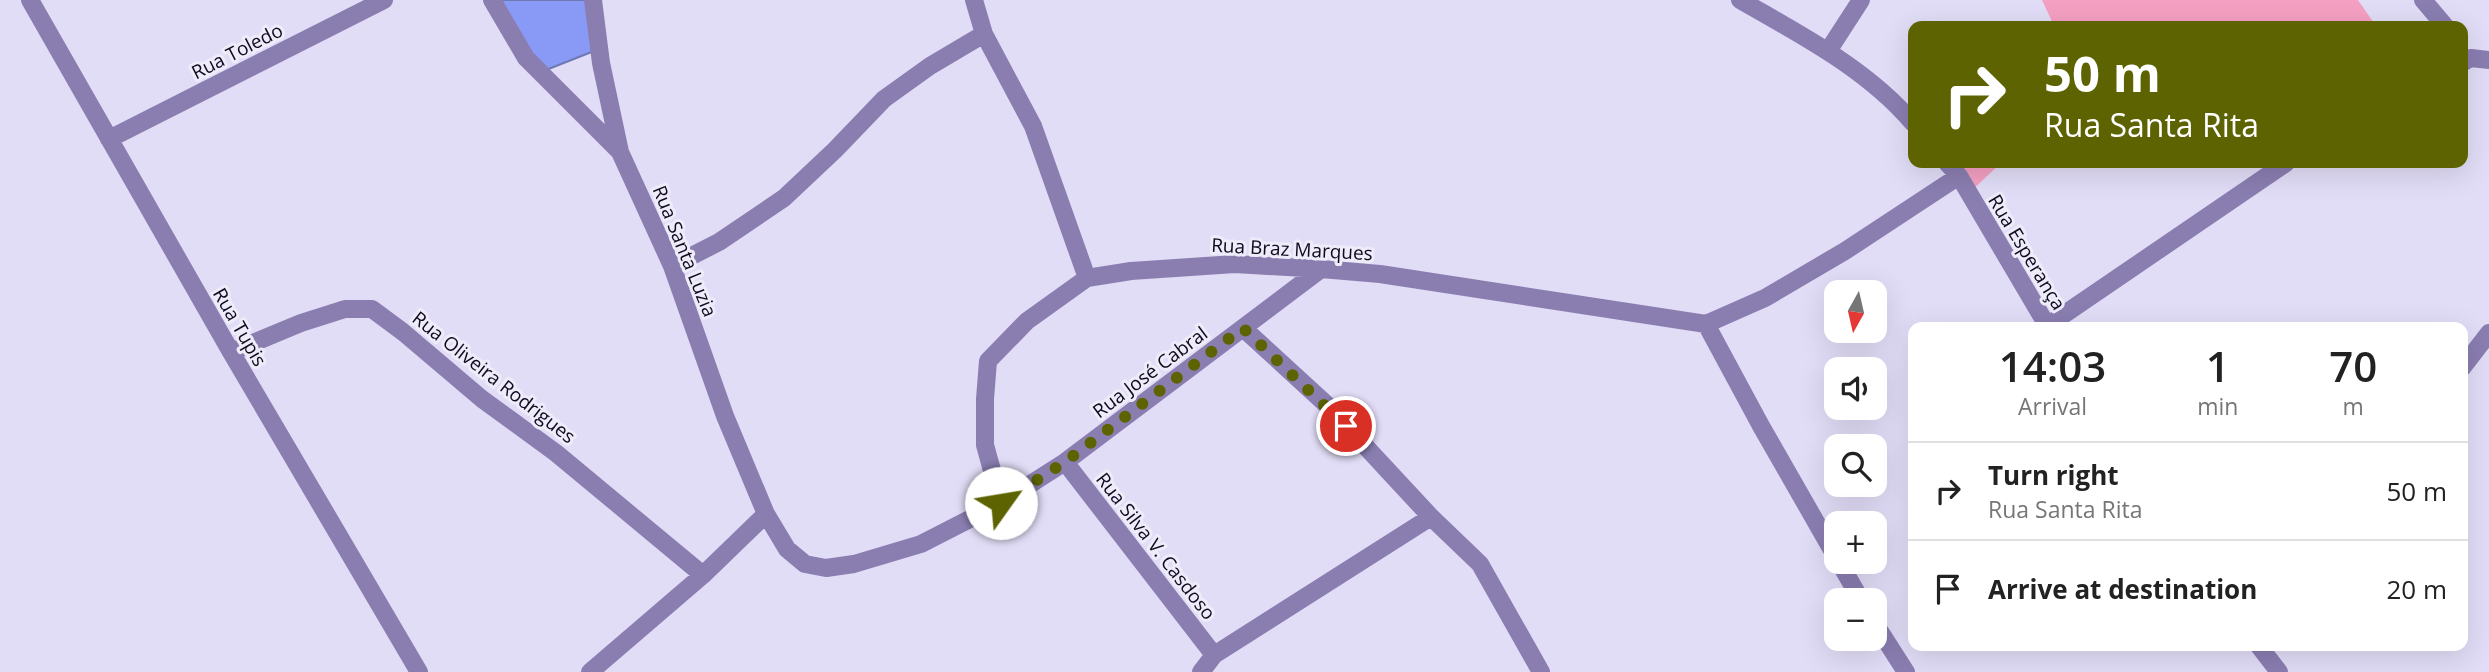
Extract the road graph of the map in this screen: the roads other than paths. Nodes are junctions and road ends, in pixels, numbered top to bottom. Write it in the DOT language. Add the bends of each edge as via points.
graph roads {
  1 [pos="30,0"];
  2 [pos="383,0"];
  3 [pos="492,0"];
  4 [pos="593,0"];
  5 [pos="975,0"];
  6 [pos="1740,0"];
  7 [pos="1861,0"];
  8 [pos="2423,0"];
  9 [pos="2441,21"];
  10 [pos="984,34"];
  11 [pos="1828,51"];
  12 [pos="1908,117"];
  13 [pos="109,139"];
  14 [pos="620,152"];
  15 [pos="2279,168"];
  16 [pos="1953,169"];
  17 [pos="672,266"];
  18 [pos="1321,269"];
  19 [pos="1087,278"];
  20 [pos="2044,322"];
  21 [pos="2054,322"];
  22 [pos="1706,324"];
  23 [pos="1243,328"];
  24 [pos="2489,332"];
  25 [pos="231,352"];
  26 [pos="2468,360"];
  27 [pos="1065,462"];
  28 [pos="1001,503"];
  29 [pos="766,514"];
  30 [pos="1432,517"];
  31 [pos="1824,535"];
  32 [pos="703,575"];
  33 [pos="1887,642"];
  34 [pos="2263,651"];
  35 [pos="1214,655"];
  36 [pos="419,672"];
  37 [pos="590,672"];
  38 [pos="1201,672"];
  39 [pos="1541,672"];
  40 [pos="1906,672"];
  41 [pos="2279,672"];
  1 -- 13 [label="street, Rua Tupis"];
  2 -- 13 [label="street, Rua Toledo"];
  3 -- 14 [label="street, Rua Santa Luzia" via="526,58"];
  4 -- 14 [label="street"];
  5 -- 10 [label="street"];
  6 -- 11 [label="street"];
  7 -- 11 [label="street"];
  8 -- 9 [label="street"];
  10 -- 17 [label="street" via="884,99 784,198 719,242"];
  10 -- 19 [label="street" via="1033,126"];
  11 -- 12 [label="street"];
  13 -- 25 [label="street, Rua Tupis"];
  14 -- 17 [label="street, Rua Santa Luzia"];
  15 -- 21 [label="street"];
  16 -- 20 [label="street, Rua Esperança"];
  16 -- 22 [label="street" via="1845,251 1765,298"];
  17 -- 29 [label="street, Rua Santa Luzia" via="725,416"];
  18 -- 19 [label="street, Rua Braz Marques" via="1235,264"];
  18 -- 22 [label="street, Rua Braz Marques"];
  18 -- 23 [label="street, Rua José Cabral"];
  19 -- 28 [label="street, Rua Braz Marques" via="1027,321 988,361 985,445"];
  22 -- 31 [label="street"];
  23 -- 27 [label="street, Rua José Cabral"];
  23 -- 30 [label="street" via="1327,405"];
  24 -- 26 [label="street"];
  25 -- 32 [label="street, Rua Oliveira Rodrigues" via="345,309 372,309"];
  25 -- 36 [label="street, Rua Tupis"];
  27 -- 28 [label="street, Rua José Cabral"];
  27 -- 35 [label="street, Rua Silva V. Casdoso"];
  28 -- 29 [label="street, Rua Santa Luzia" via="920,544 826,568 805,564 787,549"];
  29 -- 32 [label="street"];
  30 -- 35 [label="street"];
  30 -- 39 [label="street" via="1480,564"];
  32 -- 37 [label="street"];
  33 -- 40 [label="street"];
  34 -- 41 [label="street"];
  35 -- 38 [label="street"];
}
